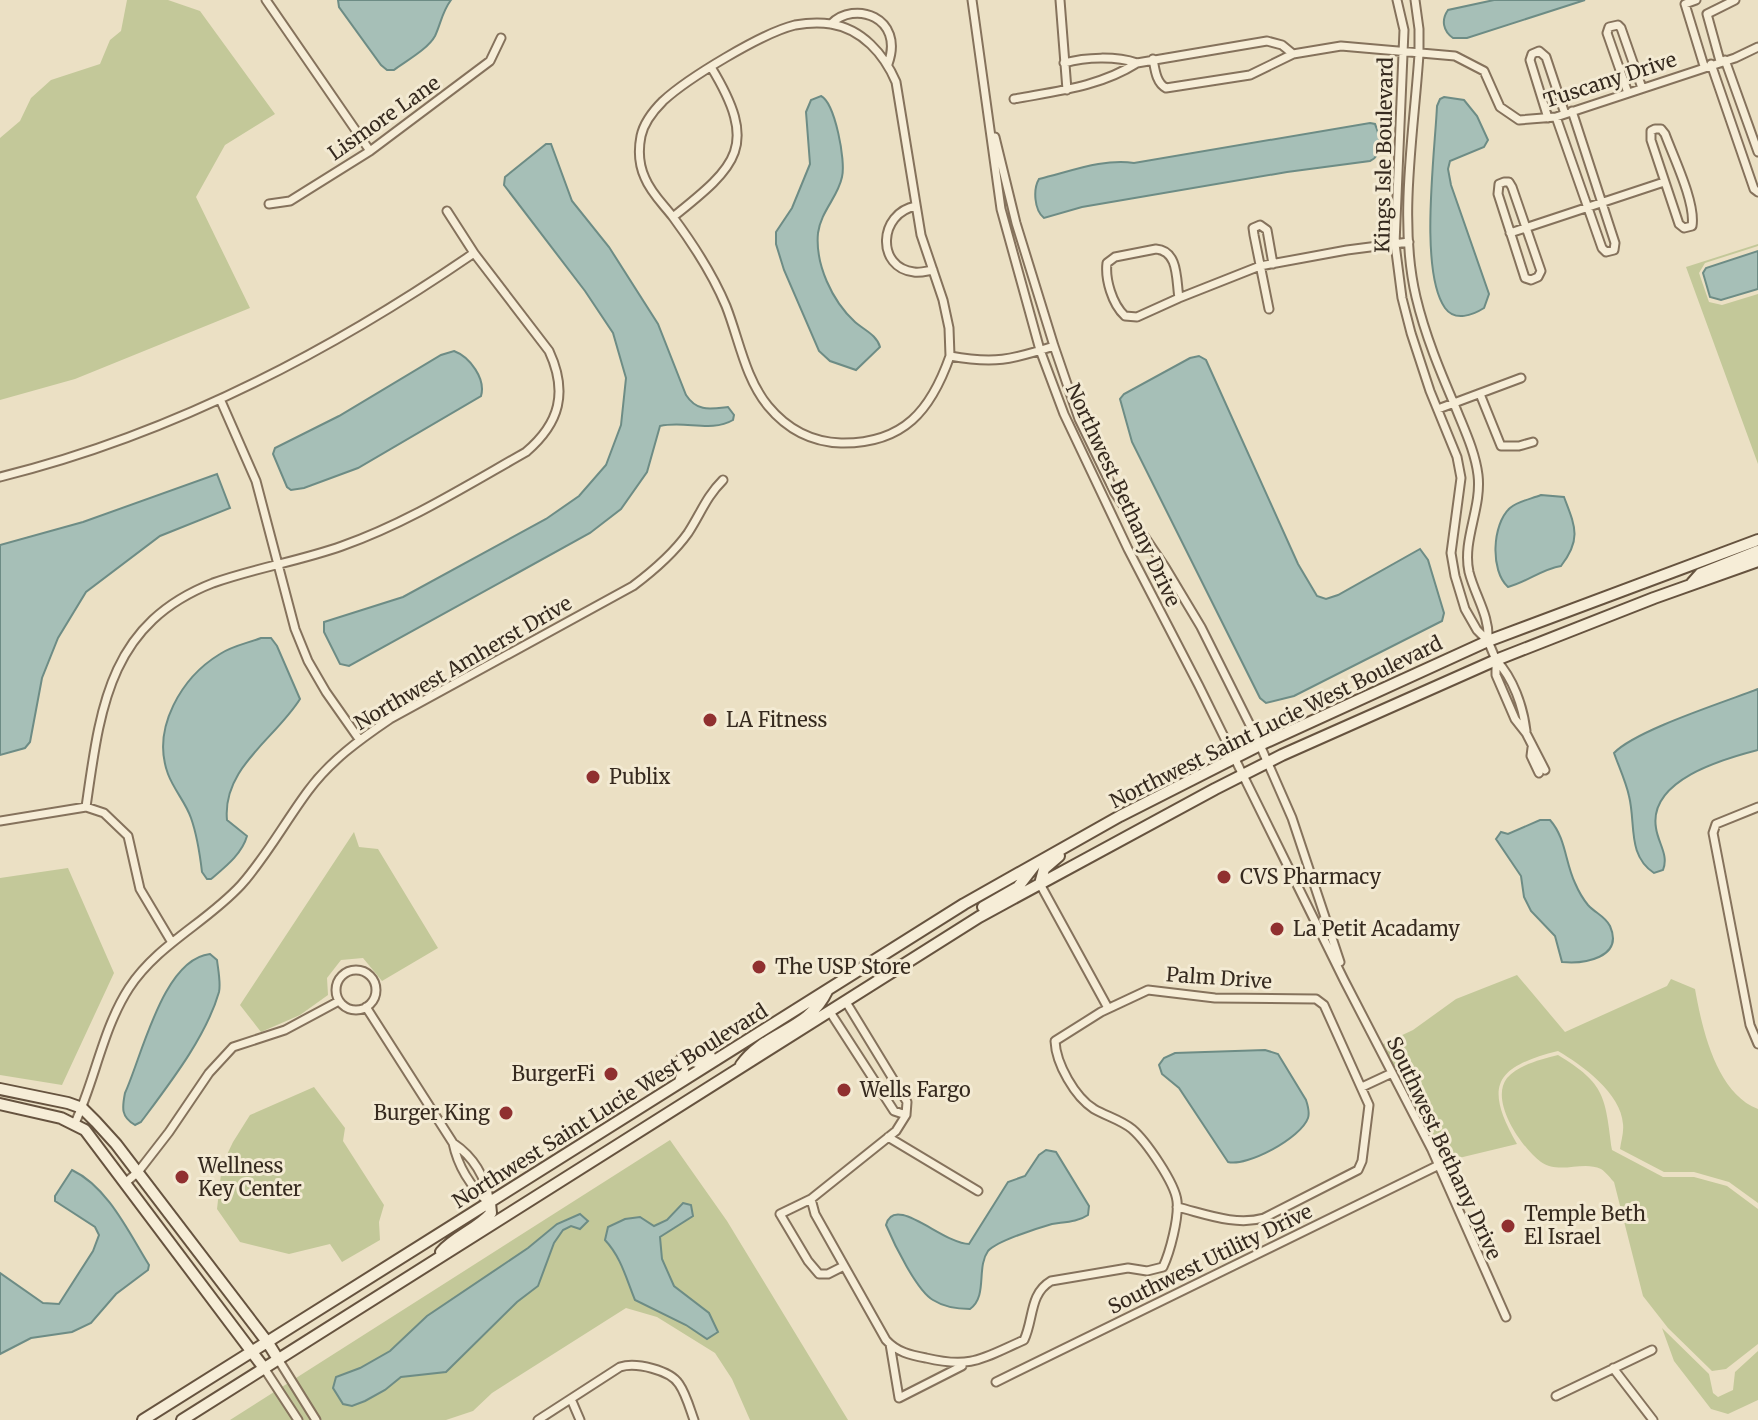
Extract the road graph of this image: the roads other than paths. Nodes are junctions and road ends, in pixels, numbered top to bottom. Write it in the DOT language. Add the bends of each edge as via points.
graph roads {
  1 [pos="266,0"];
  2 [pos="972,0"];
  3 [pos="1060,0"];
  4 [pos="1397,0"];
  5 [pos="1415,0"];
  6 [pos="1696,0"];
  7 [pos="1735,0"];
  8 [pos="831,24"];
  9 [pos="501,38"];
  10 [pos="1758,47"];
  11 [pos="1402,53"];
  12 [pos="1293,54"];
  13 [pos="1419,54"];
  14 [pos="1153,59"];
  15 [pos="1722,61"];
  16 [pos="1064,63"];
  17 [pos="1137,63"];
  18 [pos="888,64"];
  19 [pos="1708,65"];
  20 [pos="711,67"];
  21 [pos="1642,88"];
  22 [pos="1067,90"];
  23 [pos="1628,93"];
  24 [pos="985,94"];
  25 [pos="1014,99"];
  26 [pos="1569,112"];
  27 [pos="1552,118"];
  28 [pos="370,151"];
  29 [pos="1758,152"];
  30 [pos="1755,180"];
  31 [pos="1664,182"];
  32 [pos="1757,192"];
  33 [pos="1603,202"];
  34 [pos="269,204"];
  35 [pos="916,206"];
  36 [pos="1587,207"];
  37 [pos="447,211"];
  38 [pos="673,217"];
  39 [pos="1526,229"];
  40 [pos="1510,233"];
  41 [pos="1409,242"];
  42 [pos="1395,244"];
  43 [pos="474,253"];
  44 [pos="1273,264"];
  45 [pos="1260,266"];
  46 [pos="933,270"];
  47 [pos="1179,298"];
  48 [pos="1269,309"];
  49 [pos="1054,346"];
  50 [pos="1040,350"];
  51 [pos="950,356"];
  52 [pos="1521,378"];
  53 [pos="1480,394"];
  54 [pos="220,399"];
  55 [pos="1454,404"];
  56 [pos="1438,409"];
  57 [pos="1533,442"];
  58 [pos="0,477"];
  59 [pos="723,480"];
  60 [pos="1758,540"];
  61 [pos="1758,551"];
  62 [pos="1758,561"];
  63 [pos="278,565"];
  64 [pos="1691,585"];
  65 [pos="1488,641"];
  66 [pos="1496,660"];
  67 [pos="359,739"];
  68 [pos="1260,745"];
  69 [pos="1234,758"];
  70 [pos="1268,762"];
  71 [pos="1542,772"];
  72 [pos="1243,774"];
  73 [pos="86,807"];
  74 [pos="1758,807"];
  75 [pos="0,821"];
  76 [pos="1086,835"];
  77 [pos="1035,863"];
  78 [pos="1040,884"];
  79 [pos="945,939"];
  80 [pos="171,941"];
  81 [pos="879,958"];
  82 [pos="828,989"];
  83 [pos="1352,994"];
  84 [pos="339,1001"];
  85 [pos="846,1002"];
  86 [pos="366,1007"];
  87 [pos="1108,1008"];
  88 [pos="830,1012"];
  89 [pos="768,1027"];
  90 [pos="865,1034"];
  91 [pos="851,1044"];
  92 [pos="1758,1044"];
  93 [pos="737,1071"];
  94 [pos="1392,1073"];
  95 [pos="894,1080"];
  96 [pos="680,1082"];
  97 [pos="1362,1087"];
  98 [pos="0,1089"];
  99 [pos="880,1089"];
  100 [pos="0,1104"];
  101 [pos="82,1108"];
  102 [pos="906,1115"];
  103 [pos="75,1123"];
  104 [pos="888,1137"];
  105 [pos="453,1143"];
  106 [pos="1439,1165"];
  107 [pos="138,1172"];
  108 [pos="125,1183"];
  109 [pos="978,1191"];
  110 [pos="811,1199"];
  111 [pos="490,1203"];
  112 [pos="1177,1207"];
  113 [pos="432,1263"];
  114 [pos="844,1266"];
  115 [pos="1506,1317"];
  116 [pos="268,1343"];
  117 [pos="890,1344"];
  118 [pos="1652,1350"];
  119 [pos="254,1352"];
  120 [pos="278,1359"];
  121 [pos="968,1363"];
  122 [pos="264,1368"];
  123 [pos="1613,1368"];
  124 [pos="996,1382"];
  125 [pos="1556,1396"];
  126 [pos="571,1399"];
  127 [pos="143,1420"];
  128 [pos="182,1420"];
  129 [pos="298,1420"];
  130 [pos="316,1420"];
  131 [pos="538,1420"];
  132 [pos="580,1420"];
  133 [pos="694,1420"];
  134 [pos="1653,1420"];
  1 -- 28 [label="street"];
  2 -- 24 [label="street, Northwest Bethany Drive"];
  3 -- 16 [label="street"];
  4 -- 11 [label="street, Kings Isle Boulevard" via="1404,30"];
  5 -- 13 [label="street, Kings Isle Boulevard"];
  6 -- 19 [label="street" via="1685,4"];
  7 -- 15 [label="street" via="1707,14"];
  8 -- 18 [label="street" via="872,45"];
  8 -- 18 [label="street" via="837,14 861,6 882,16 893,41"];
  8 -- 20 [label="street" via="792,26"];
  9 -- 28 [label="street, Lismore Lane" via="490,61"];
  10 -- 15 [label="street, Tuscany Drive"];
  11 -- 12 [label="street, Tuscany Drive" via="1341,46"];
  11 -- 13 [label="street, Tuscany Drive"];
  11 -- 42 [label="street, Kings Isle Boulevard"];
  12 -- 14 [label="street" via="1267,41"];
  12 -- 14 [label="street" via="1250,75 1166,88"];
  13 -- 27 [label="street, Tuscany Drive" via="1455,56 1484,71 1500,107 1519,120"];
  13 -- 41 [label="street, Kings Isle Boulevard"];
  14 -- 17 [label="street"];
  15 -- 19 [label="street, Tuscany Drive"];
  15 -- 29 [label="street"];
  16 -- 17 [label="street"];
  16 -- 22 [label="street"];
  17 -- 22 [label="street" via="1090,86"];
  18 -- 35 [label="street" via="899,97"];
  19 -- 21 [label="street, Tuscany Drive"];
  19 -- 30 [label="street"];
  20 -- 38 [label="street" via="735,113 734,153 712,185"];
  20 -- 38 [label="street" via="664,100 641,136 644,176"];
  21 -- 23 [label="street, Tuscany Drive"];
  21 -- 23 [label="street" via="1621,28 1609,27"];
  22 -- 25 [label="street"];
  23 -- 26 [label="street, Tuscany Drive"];
  24 -- 49 [label="street, Northwest Bethany Drive" via="1016,223"];
  24 -- 50 [label="street, Northwest Bethany Drive" via="1001,209"];
  26 -- 27 [label="street, Tuscany Drive"];
  26 -- 27 [label="street" via="1539,51 1530,60"];
  26 -- 33 [label="street"];
  27 -- 36 [label="street"];
  28 -- 34 [label="street, Lismore Lane" via="290,201"];
  30 -- 32 [label="street"];
  31 -- 31 [label="street" via="1679,224 1692,226 1665,134 1655,129 1651,140"];
  31 -- 33 [label="street"];
  33 -- 36 [label="street"];
  33 -- 36 [label="street" via="1614,250 1602,248"];
  35 -- 46 [label="street"];
  35 -- 46 [label="street" via="894,218 887,229 887,247 902,268"];
  36 -- 39 [label="street"];
  37 -- 43 [label="street"];
  38 -- 51 [label="street" via="720,294 758,393 800,433 817,440 860,442 901,429 938,389"];
  39 -- 40 [label="street"];
  39 -- 40 [label="street" via="1512,187 1504,182 1498,194"];
  39 -- 40 [label="street" via="1541,271 1531,280 1525,278"];
  41 -- 42 [label="street"];
  41 -- 55 [label="street, Kings Isle Boulevard" via="1416,295"];
  42 -- 44 [label="street"];
  42 -- 56 [label="street, Kings Isle Boulevard" via="1411,333"];
  43 -- 54 [label="street" via="407,299"];
  43 -- 63 [label="street" via="557,368 557,411 549,428 526,452 412,517"];
  44 -- 45 [label="street"];
  44 -- 45 [label="street" via="1267,230 1260,225 1253,228"];
  45 -- 47 [label="street"];
  45 -- 48 [label="street"];
  46 -- 51 [label="street" via="949,328"];
  47 -- 47 [label="street" via="1167,251 1128,254 1107,263 1110,286 1125,316 1137,317"];
  49 -- 50 [label="street"];
  49 -- 68 [label="street, Northwest Bethany Drive" via="1079,419 1115,493 1201,627"];
  50 -- 51 [label="street" via="984,362"];
  50 -- 69 [label="street, Northwest Bethany Drive" via="1102,495"];
  52 -- 53 [label="street"];
  53 -- 55 [label="street"];
  53 -- 57 [label="street" via="1501,446"];
  54 -- 58 [label="street" via="130,437"];
  54 -- 63 [label="street" via="256,481"];
  55 -- 56 [label="street"];
  55 -- 65 [label="street, Kings Isle Boulevard" via="1474,452 1478,477 1467,554 1489,626"];
  56 -- 65 [label="street, Kings Isle Boulevard" via="1461,478 1451,553 1455,576 1465,609"];
  59 -- 67 [label="street, Northwest Amherst Drive" via="707,496 686,535 633,586"];
  60 -- 65 [label="main road, Northwest Saint Lucie West Boulevard"];
  61 -- 64 [label="main road" via="1700,574"];
  62 -- 64 [label="main road"];
  63 -- 67 [label="street" via="308,661"];
  63 -- 73 [label="street" via="187,595 138,637 121,660 102,708"];
  64 -- 66 [label="main road"];
  65 -- 66 [label="street"];
  65 -- 68 [label="main road, Northwest Saint Lucie West Boulevard"];
  66 -- 70 [label="main road"];
  66 -- 71 [label="street" via="1507,672 1524,716 1531,756"];
  67 -- 80 [label="street, Northwest Amherst Drive" via="309,789 241,885"];
  68 -- 69 [label="main road, Northwest Saint Lucie West Boulevard"];
  68 -- 70 [label="street, Southwest Bethany Drive"];
  69 -- 72 [label="street, Southwest Bethany Drive"];
  69 -- 76 [label="main road, Northwest Saint Lucie West Boulevard"];
  70 -- 72 [label="main road"];
  70 -- 83 [label="street, Southwest Bethany Drive"];
  72 -- 78 [label="main road"];
  72 -- 83 [label="street, Southwest Bethany Drive"];
  73 -- 75 [label="street"];
  73 -- 80 [label="street" via="104,813 128,836 140,889"];
  74 -- 92 [label="street" via="1716,824 1713,833"];
  76 -- 77 [label="main road, Northwest Saint Lucie West Boulevard"];
  76 -- 78 [label="main road" via="1044,869"];
  77 -- 79 [label="main road" via="1018,887"];
  77 -- 81 [label="main road, Northwest Saint Lucie West Boulevard"];
  78 -- 79 [label="main road"];
  78 -- 87 [label="street"];
  79 -- 85 [label="main road"];
  80 -- 101 [label="street, Northwest Amherst Drive" via="127,990"];
  81 -- 82 [label="main road, Northwest Saint Lucie West Boulevard"];
  81 -- 88 [label="main road" via="838,991"];
  82 -- 89 [label="main road, Northwest Saint Lucie West Boulevard"];
  82 -- 93 [label="main road" via="815,1012 748,1055"];
  83 -- 94 [label="street, Southwest Bethany Drive"];
  84 -- 86 [label="street" via="348,1008"];
  84 -- 86 [label="street" via="335,988 341,976 360,970 376,989"];
  84 -- 107 [label="street" via="285,1030 233,1047"];
  85 -- 88 [label="main road"];
  85 -- 90 [label="street"];
  86 -- 105 [label="street"];
  87 -- 97 [label="street, Palm Drive" via="1148,990 1215,998 1316,999 1324,1005"];
  87 -- 112 [label="street, Palm Drive" via="1055,1041 1059,1061 1080,1098 1143,1139 1175,1191"];
  88 -- 91 [label="street"];
  88 -- 93 [label="main road"];
  89 -- 96 [label="main road, Northwest Saint Lucie West Boulevard"];
  89 -- 96 [label="main road" via="751,1031 698,1062 682,1059"];
  90 -- 91 [label="street"];
  90 -- 95 [label="street"];
  91 -- 99 [label="street"];
  93 -- 113 [label="main road"];
  94 -- 97 [label="street"];
  94 -- 106 [label="street, Southwest Bethany Drive"];
  95 -- 99 [label="street"];
  95 -- 102 [label="street" via="907,1102"];
  96 -- 111 [label="main road, Northwest Saint Lucie West Boulevard"];
  97 -- 112 [label="street, Palm Drive" via="1369,1105 1358,1170 1250,1222"];
  98 -- 101 [label="main road"];
  99 -- 102 [label="street" via="894,1111"];
  100 -- 103 [label="main road"];
  101 -- 103 [label="street, Northwest Amherst Drive"];
  101 -- 107 [label="main road"];
  102 -- 104 [label="street"];
  103 -- 108 [label="main road"];
  104 -- 109 [label="street"];
  104 -- 110 [label="street"];
  105 -- 111 [label="street" via="476,1191"];
  105 -- 111 [label="street" via="465,1151 487,1184"];
  106 -- 115 [label="street, Southwest Bethany Drive"];
  106 -- 124 [label="street, Southwest Utility Drive"];
  107 -- 108 [label="street"];
  107 -- 116 [label="main road"];
  108 -- 119 [label="main road"];
  110 -- 114 [label="street"];
  110 -- 114 [label="street" via="780,1214 819,1274"];
  111 -- 113 [label="main road" via="485,1220 449,1244"];
  111 -- 116 [label="main road, Northwest Saint Lucie West Boulevard"];
  112 -- 121 [label="street" via="1163,1267 1051,1281 1041,1287 1032,1305 1024,1340"];
  113 -- 120 [label="main road"];
  114 -- 117 [label="street"];
  116 -- 119 [label="main road, Northwest Saint Lucie West Boulevard"];
  116 -- 120 [label="main road"];
  117 -- 121 [label="street" via="908,1354 954,1365"];
  117 -- 121 [label="street" via="899,1398"];
  118 -- 123 [label="street"];
  119 -- 122 [label="main road"];
  119 -- 127 [label="main road, Northwest Saint Lucie West Boulevard"];
  120 -- 122 [label="main road"];
  120 -- 130 [label="street"];
  122 -- 128 [label="main road"];
  122 -- 129 [label="street"];
  123 -- 125 [label="street"];
  123 -- 134 [label="street"];
  126 -- 131 [label="street"];
  126 -- 132 [label="street"];
  126 -- 133 [label="street" via="630,1364 679,1382"];
}
